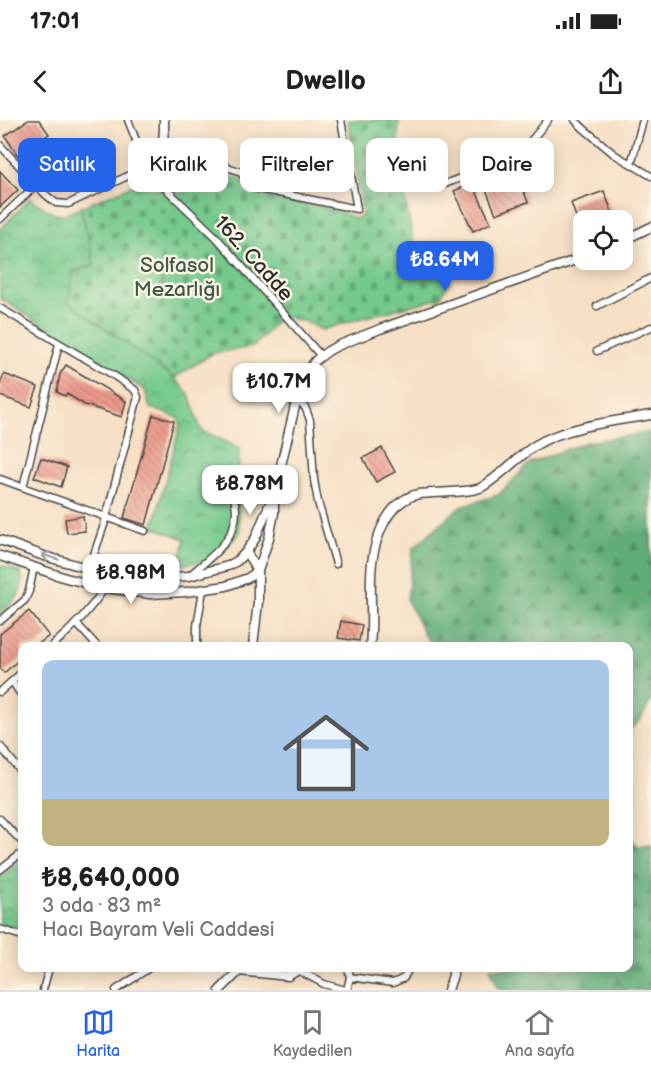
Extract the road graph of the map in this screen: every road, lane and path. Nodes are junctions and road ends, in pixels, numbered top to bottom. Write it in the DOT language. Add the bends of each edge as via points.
graph roads {
  1 [pos="128,120"];
  2 [pos="164,120"];
  3 [pos="341,120"];
  4 [pos="548,120"];
  5 [pos="575,120"];
  6 [pos="643,120"];
  7 [pos="135,138"];
  8 [pos="163,138"];
  9 [pos="0,145"];
  10 [pos="632,164"];
  11 [pos="18,165"];
  12 [pos="228,167"];
  13 [pos="651,176"];
  14 [pos="448,183"];
  15 [pos="29,192"];
  16 [pos="44,192"];
  17 [pos="93,192"];
  18 [pos="168,192"];
  19 [pos="0,219"];
  20 [pos="651,227"];
  21 [pos="633,236"];
  22 [pos="573,261"];
  23 [pos="651,278"];
  24 [pos="597,306"];
  25 [pos="0,308"];
  26 [pos="651,327"];
  27 [pos="59,344"];
  28 [pos="597,351"];
  29 [pos="321,356"];
  30 [pos="296,400"];
  31 [pos="651,415"];
  32 [pos="229,476"];
  33 [pos="0,479"];
  34 [pos="23,487"];
  35 [pos="275,491"];
  36 [pos="106,516"];
  37 [pos="145,531"];
  38 [pos="0,540"];
  39 [pos="246,552"];
  40 [pos="0,556"];
  41 [pos="336,564"];
  42 [pos="34,567"];
  43 [pos="89,569"];
  44 [pos="258,571"];
  45 [pos="189,576"];
  46 [pos="105,588"];
  47 [pos="203,590"];
  48 [pos="0,621"];
  49 [pos="76,623"];
  50 [pos="56,642"];
  51 [pos="93,642"];
  52 [pos="197,642"];
  53 [pos="253,642"];
  54 [pos="370,642"];
  55 [pos="18,676"];
  56 [pos="12,681"];
  57 [pos="18,690"];
  58 [pos="0,692"];
  59 [pos="0,746"];
  60 [pos="18,768"];
  61 [pos="0,819"];
  62 [pos="18,838"];
  63 [pos="18,856"];
  64 [pos="0,870"];
  65 [pos="0,928"];
  66 [pos="18,935"];
  67 [pos="48,972"];
  68 [pos="143,972"];
  69 [pos="238,972"];
  70 [pos="249,972"];
  71 [pos="294,972"];
  72 [pos="303,972"];
  73 [pos="349,972"];
  74 [pos="407,972"];
  75 [pos="453,972"];
  76 [pos="350,976"];
  77 [pos="43,990"];
  78 [pos="116,990"];
  79 [pos="220,990"];
  80 [pos="346,990"];
  81 [pos="448,990"];
  1 -- 7 [label="street, 162. Cadde"];
  2 -- 8 [label="main road"];
  3 -- 12 [label="street" via="357,209 254,188 239,171"];
  4 -- 14 [label="street" via="530,142 498,163"];
  5 -- 10 [label="street"];
  6 -- 10 [label="street"];
  9 -- 11 [label="street"];
  10 -- 13 [label="street"];
  15 -- 19 [label="street"];
  16 -- 17 [label="street" via="56,203 68,204"];
  18 -- 29 [label="street, 162. Cadde" via="216,237"];
  20 -- 21 [label="main road"];
  22 -- 29 [label="main road" via="380,329"];
  23 -- 24 [label="street"];
  25 -- 27 [label="street"];
  26 -- 28 [label="street"];
  27 -- 34 [label="street"];
  27 -- 36 [label="street" via="135,390 138,397"];
  29 -- 30 [label="main road" via="304,377"];
  30 -- 35 [label="main road"];
  30 -- 41 [label="street" via="305,407 310,420 314,480"];
  31 -- 54 [label="main road" via="555,436 537,444 480,489 417,494 398,502 378,534 373,551"];
  32 -- 45 [label="street" via="236,510 233,531 221,548"];
  33 -- 34 [label="street"];
  34 -- 36 [label="street"];
  35 -- 39 [label="main road"];
  35 -- 44 [label="main road" via="269,538"];
  36 -- 37 [label="street"];
  36 -- 43 [label="street"];
  43 -- 38 [label="main road, one-way"];
  39 -- 44 [label="main road"];
  39 -- 45 [label="main road" via="228,566"];
  40 -- 42 [label="main road"];
  42 -- 46 [label="main road"];
  42 -- 48 [label="street" via="25,600"];
  43 -- 45 [label="main road" via="151,579"];
  44 -- 47 [label="main road" via="238,583"];
  44 -- 53 [label="main road"];
  46 -- 47 [label="main road" via="150,594"];
  46 -- 49 [label="street"];
  47 -- 52 [label="street"];
  49 -- 50 [label="street"];
  49 -- 51 [label="street"];
  55 -- 56 [label="street"];
  56 -- 57 [label="street"];
  56 -- 58 [label="street"];
  59 -- 60 [label="street"];
  61 -- 62 [label="street"];
  63 -- 64 [label="street"];
  65 -- 66 [label="street"];
  67 -- 77 [label="street"];
  68 -- 78 [label="street"];
  69 -- 79 [label="main road"];
  70 -- 71 [label="main road" via="288,976"];
  72 -- 80 [label="street"];
  73 -- 76 [label="street"];
  74 -- 76 [label="street" via="393,983"];
  75 -- 81 [label="main road"];
  76 -- 80 [label="street"];
}
